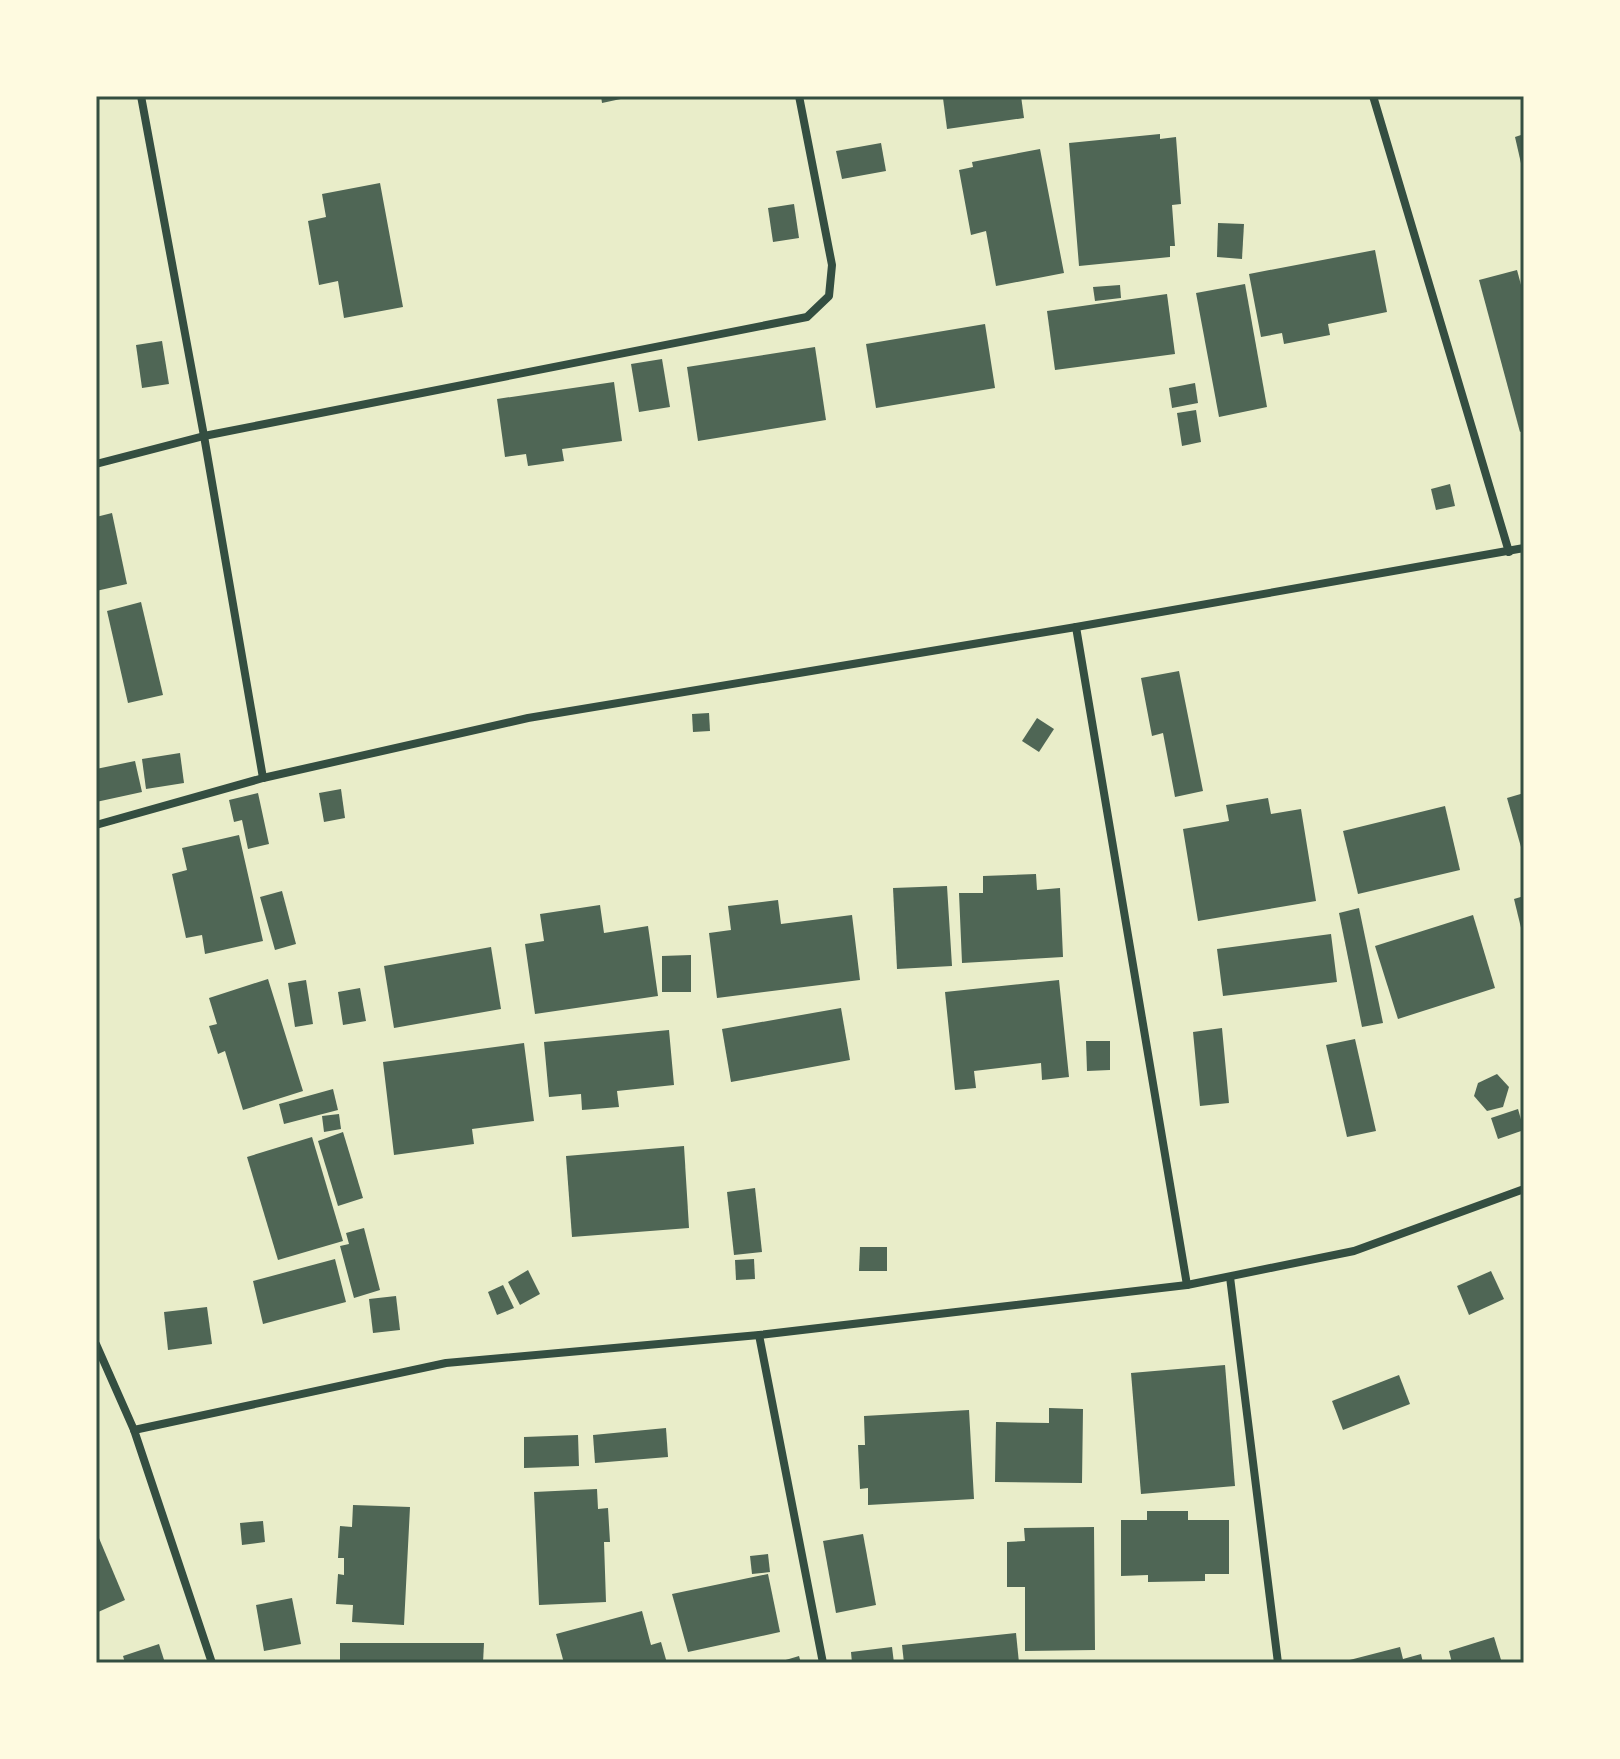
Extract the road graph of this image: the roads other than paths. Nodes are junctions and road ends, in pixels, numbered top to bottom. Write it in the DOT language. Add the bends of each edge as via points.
graph roads {
  1 [pos="141,96"];
  2 [pos="799,96"];
  3 [pos="1373,96"];
  4 [pos="204,436"];
  5 [pos="96,464"];
  6 [pos="1524,548"];
  7 [pos="1509,552"];
  8 [pos="1076,627"];
  9 [pos="263,778"];
  10 [pos="96,825"];
  11 [pos="1524,1189"];
  12 [pos="1230,1277"];
  13 [pos="1187,1285"];
  14 [pos="759,1335"];
  15 [pos="96,1344"];
  16 [pos="134,1430"];
  17 [pos="212,1663"];
  18 [pos="823,1663"];
  19 [pos="1278,1663"];
  1 -- 4 [label="street"];
  2 -- 4 [label="street" via="832,265 829,296 807,317"];
  3 -- 7 [label="street"];
  4 -- 5 [label="street"];
  4 -- 9 [label="street"];
  6 -- 7 [label="street"];
  7 -- 8 [label="street"];
  8 -- 9 [label="street" via="528,718"];
  8 -- 13 [label="street"];
  9 -- 10 [label="street"];
  11 -- 12 [label="street" via="1354,1251"];
  12 -- 13 [label="street"];
  12 -- 19 [label="street"];
  13 -- 14 [label="street"];
  14 -- 16 [label="street" via="446,1363"];
  14 -- 18 [label="street"];
  15 -- 16 [label="street"];
  16 -- 17 [label="street"];
}
